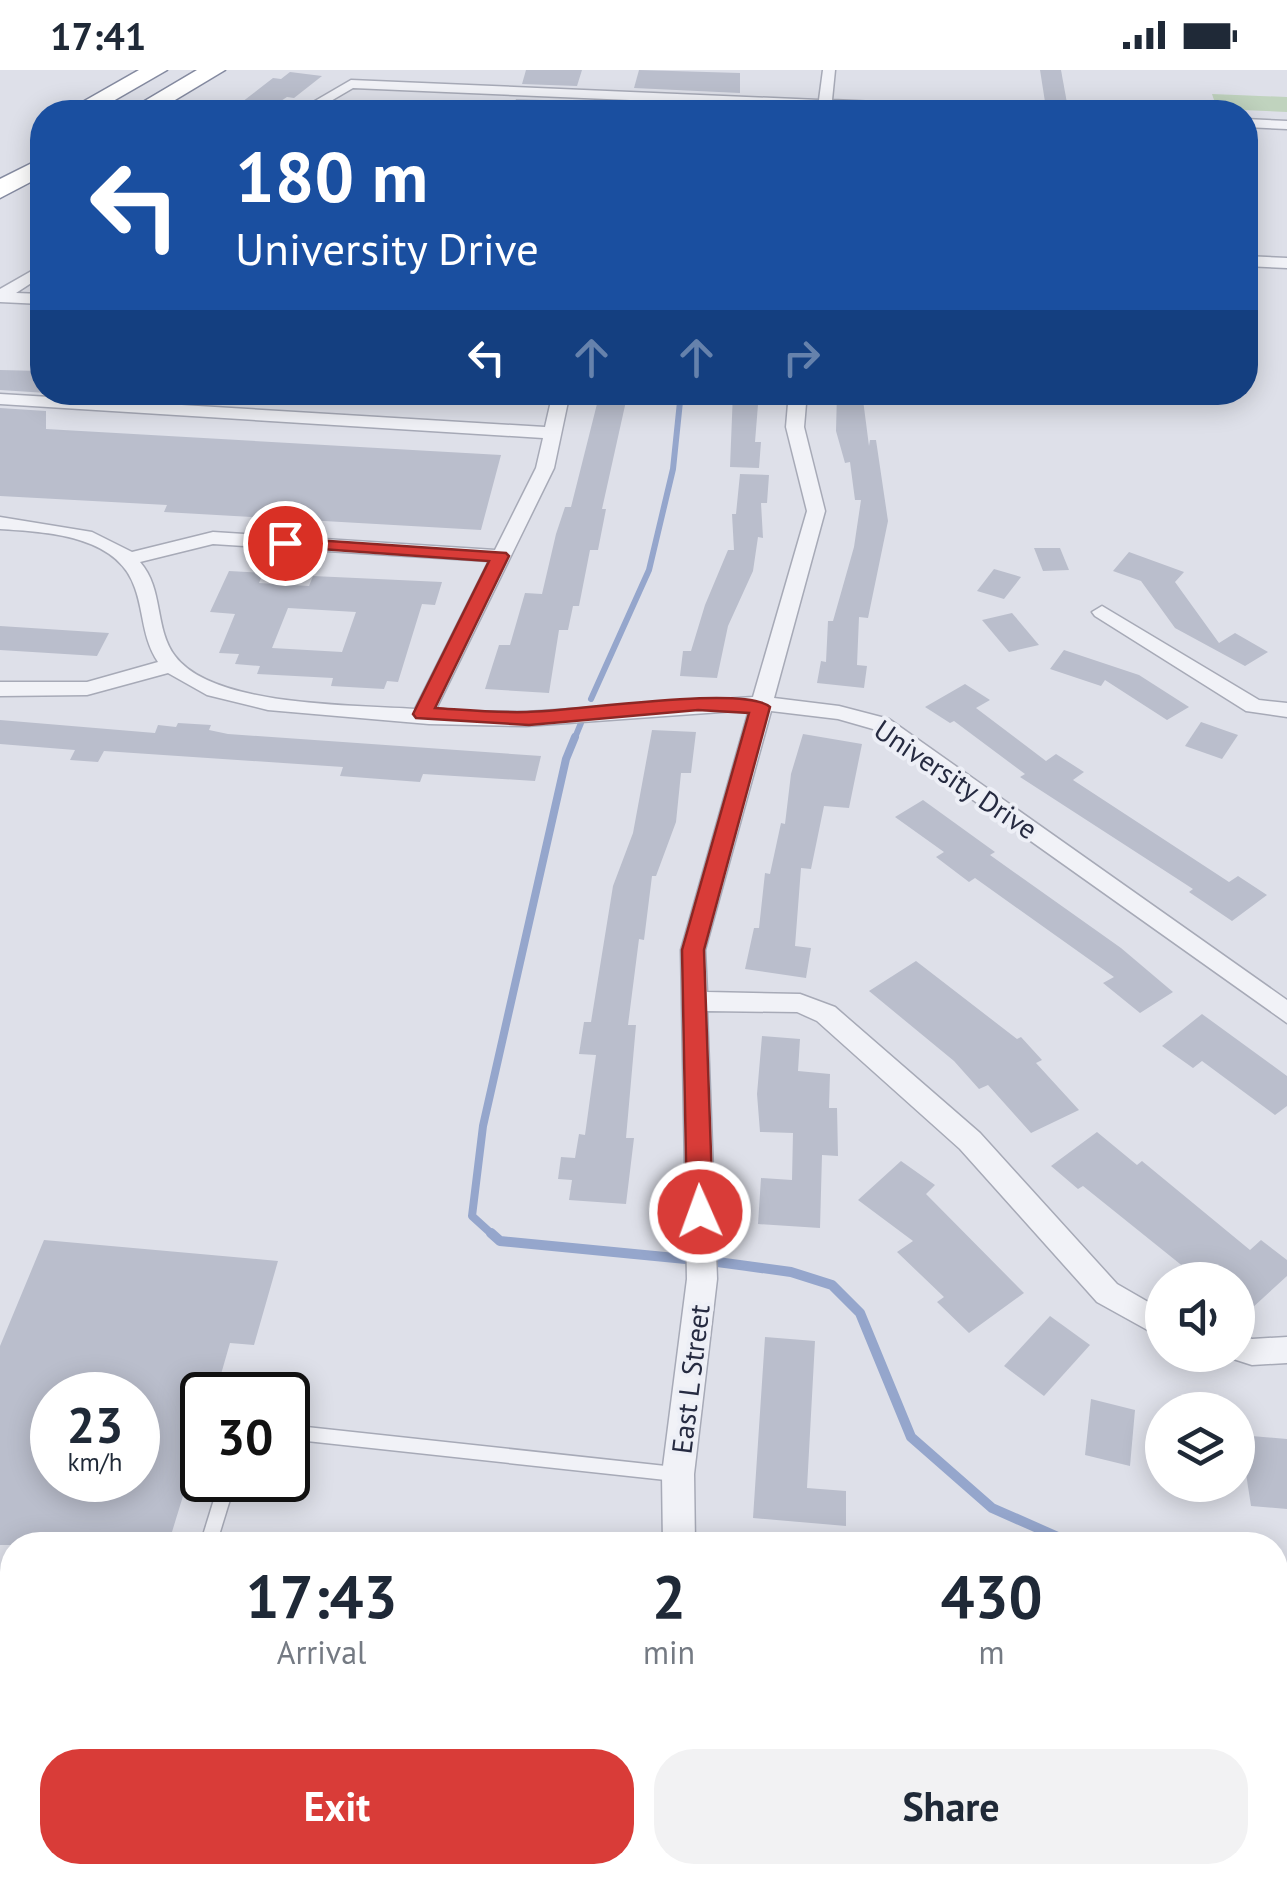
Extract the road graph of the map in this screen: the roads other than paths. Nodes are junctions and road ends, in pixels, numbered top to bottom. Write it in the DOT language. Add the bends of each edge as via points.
graph roads {
  1 [pos="218,70"];
  2 [pos="829,70"];
  3 [pos="146,74"];
  4 [pos="99,100"];
  5 [pos="160,100"];
  6 [pos="324,100"];
  7 [pos="648,100"];
  8 [pos="825,100"];
  9 [pos="1258,124"];
  10 [pos="1287,125"];
  11 [pos="30,173"];
  12 [pos="0,190"];
  13 [pos="1258,261"];
  14 [pos="1287,262"];
  15 [pos="30,277"];
  16 [pos="0,296"];
  17 [pos="30,298"];
  18 [pos="0,399"];
  19 [pos="30,401"];
  20 [pos="95,405"];
  21 [pos="559,405"];
  22 [pos="797,405"];
  23 [pos="553,434"];
  24 [pos="0,523"];
  25 [pos="500,556"];
  26 [pos="128,559"];
  27 [pos="1102,612"];
  28 [pos="171,664"];
  29 [pos="0,689"];
  30 [pos="760,707"];
  31 [pos="1287,710"];
  32 [pos="423,714"];
  33 [pos="694,1000"];
  34 [pos="1287,1012"];
  35 [pos="1145,1315"];
  36 [pos="1287,1350"];
  37 [pos="1255,1352"];
  38 [pos="310,1434"];
  39 [pos="678,1474"];
  40 [pos="221,1502"];
  41 [pos="212,1532"];
  42 [pos="679,1532"];
  1 -- 5 [label="highway"];
  2 -- 8 [label="street"];
  3 -- 4 [label="highway"];
  6 -- 7 [label="street" via="351,84"];
  9 -- 10 [label="street"];
  11 -- 12 [label="highway"];
  13 -- 14 [label="street"];
  15 -- 16 [label="street"];
  16 -- 17 [label="street"];
  18 -- 19 [label="street"];
  20 -- 23 [label="street"];
  21 -- 23 [label="street"];
  22 -- 30 [label="street, East L Street" via="795,428 816,510"];
  23 -- 25 [label="street" via="546,468"];
  24 -- 26 [label="street" via="90,538"];
  25 -- 26 [label="street" via="213,538"];
  25 -- 32 [label="street"];
  26 -- 28 [label="street" via="145,584 153,634"];
  27 -- 31 [label="street" via="1254,706"];
  28 -- 29 [label="street" via="112,688"];
  28 -- 32 [label="street, University Drive" via="206,686 268,703"];
  30 -- 32 [label="street, University Drive" via="698,704 529,718"];
  30 -- 33 [label="street, East L Street" via="693,950"];
  30 -- 34 [label="street, University Drive" via="846,711 896,732"];
  33 -- 35 [label="street" via="800,1003 826,1014 970,1141 1106,1293"];
  33 -- 39 [label="street, East L Street" via="702,1263"];
  36 -- 37 [label="street"];
  38 -- 39 [label="lane"];
  39 -- 42 [label="street, East L Street"];
  40 -- 41 [label="lane"];
}
